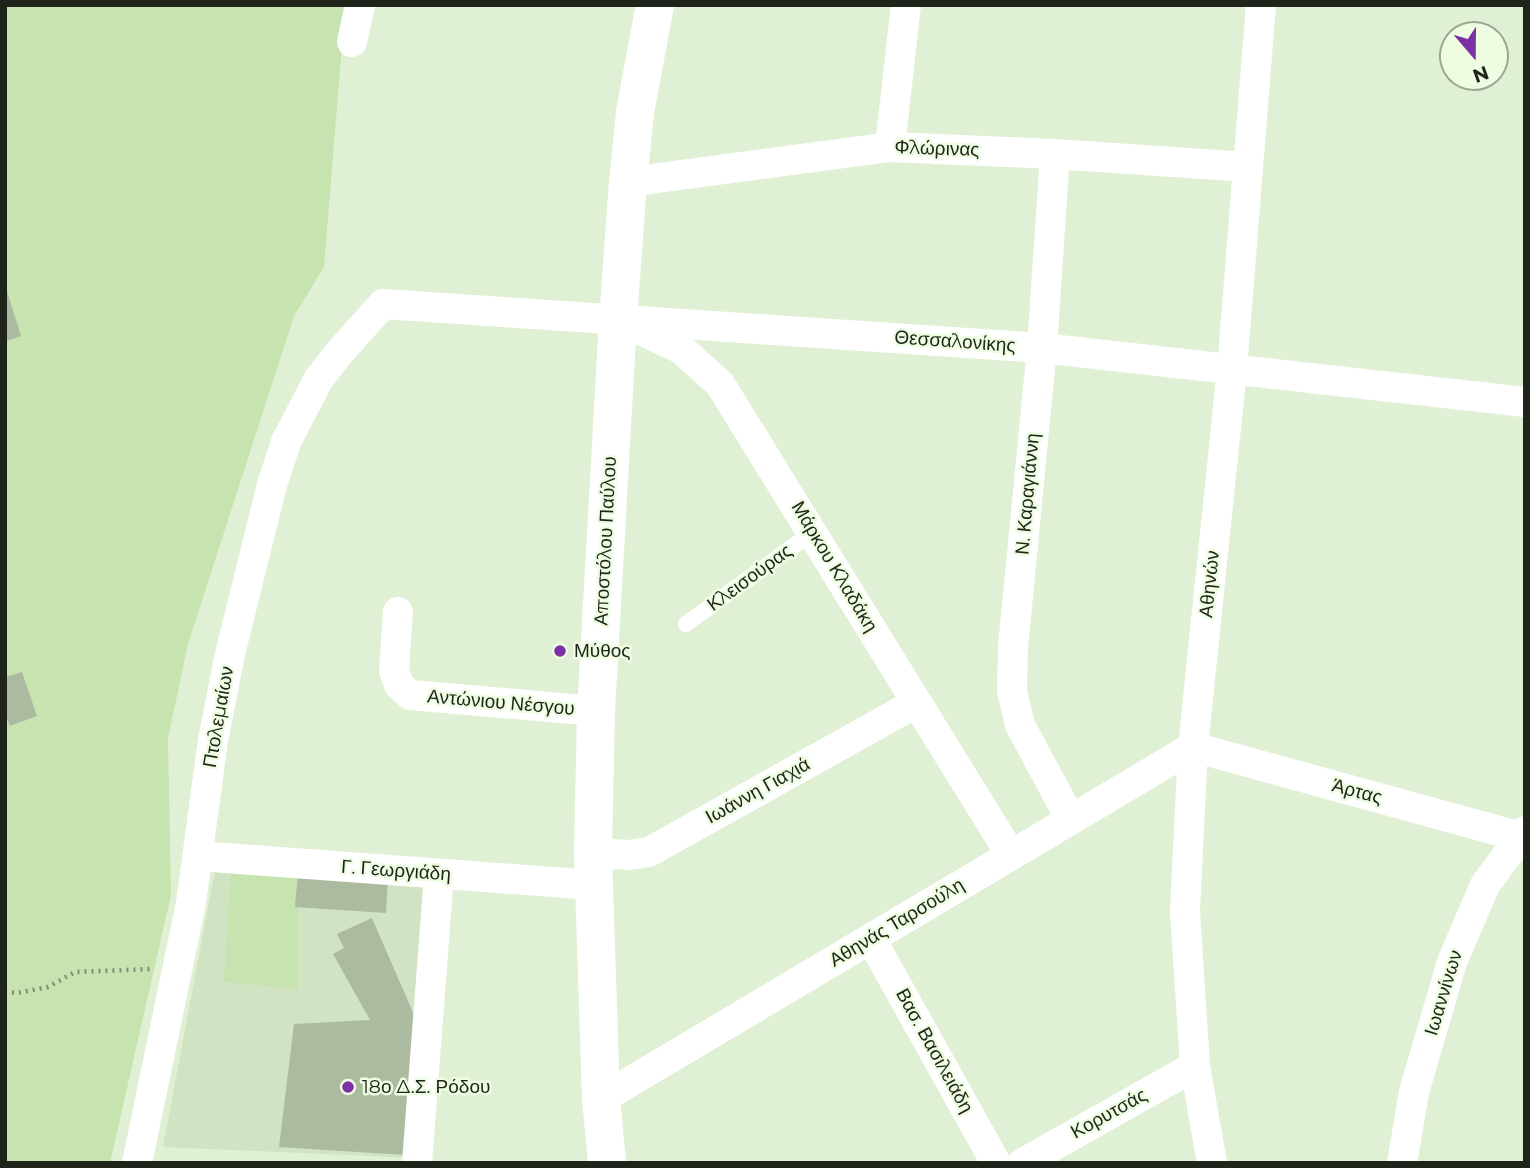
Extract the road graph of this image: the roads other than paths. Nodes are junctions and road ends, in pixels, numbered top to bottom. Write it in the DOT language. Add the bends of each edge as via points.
graph roads {
  1 [pos="360,5"];
  2 [pos="655,5"];
  3 [pos="906,5"];
  4 [pos="1261,5"];
  5 [pos="352,42"];
  6 [pos="890,147"];
  7 [pos="1055,154"];
  8 [pos="1247,167"];
  9 [pos="628,182"];
  10 [pos="383,304"];
  11 [pos="618,320"];
  12 [pos="1042,348"];
  13 [pos="1232,369"];
  14 [pos="1525,402"];
  15 [pos="813,532"];
  16 [pos="398,612"];
  17 [pos="686,624"];
  18 [pos="916,703"];
  19 [pos="597,711"];
  20 [pos="1193,747"];
  21 [pos="1071,820"];
  22 [pos="1523,834"];
  23 [pos="1012,855"];
  24 [pos="198,856"];
  25 [pos="593,869"];
  26 [pos="439,875"];
  27 [pos="871,939"];
  28 [pos="1195,1066"];
  29 [pos="601,1099"];
  30 [pos="137,1163"];
  31 [pos="417,1163"];
  32 [pos="607,1163"];
  33 [pos="996,1163"];
  34 [pos="1023,1163"];
  35 [pos="1212,1163"];
  36 [pos="1402,1163"];
  1 -- 5 [label="street"];
  2 -- 9 [label="street, Αποστόλου Παύλου" via="635,112"];
  3 -- 6 [label="street"];
  4 -- 8 [label="street, Αθηνών"];
  6 -- 7 [label="street, Φλώρινας"];
  6 -- 9 [label="street, Φλώρινας"];
  7 -- 8 [label="street, Φλώρινας"];
  7 -- 12 [label="street, Ν. Καραγιάννη"];
  8 -- 13 [label="street, Αθηνών"];
  9 -- 11 [label="street, Αποστόλου Παύλου"];
  10 -- 11 [label="street, Θεσσαλονίκης"];
  10 -- 24 [label="street, Πτολεμαίων" via="318,380 275,474 230,654"];
  11 -- 12 [label="street, Θεσσαλονίκης"];
  11 -- 15 [label="street, Μάρκου Κλαδάκη" via="681,349 720,384"];
  11 -- 19 [label="street, Αποστόλου Παύλου"];
  12 -- 13 [label="street, Θεσσαλονίκης"];
  12 -- 21 [label="street, Ν. Καραγιάννη" via="1012,691 1020,725"];
  13 -- 14 [label="street, Θεσσαλονίκης"];
  13 -- 20 [label="street, Αθηνών"];
  15 -- 17 [label="lane, Κλεισούρας"];
  15 -- 18 [label="street, Μάρκου Κλαδάκη"];
  16 -- 19 [label="street, Αντώνιου Νέσγου" via="394,671 399,685 410,695"];
  18 -- 23 [label="street, Μάρκου Κλαδάκη"];
  18 -- 25 [label="street, Ιωάννη Γιαχιά" via="649,852"];
  19 -- 25 [label="street, Αποστόλου Παύλου"];
  20 -- 21 [label="street, Αθηνάς Ταρσούλη"];
  20 -- 22 [label="street, Άρτας"];
  20 -- 28 [label="street, Αθηνών" via="1185,911"];
  21 -- 23 [label="street, Αθηνάς Ταρσούλη"];
  22 -- 36 [label="street, Ιωαννίνων" via="1485,885 1452,962 1414,1092"];
  23 -- 27 [label="street, Αθηνάς Ταρσούλη"];
  24 -- 26 [label="street, Γ. Γεωργιάδη"];
  24 -- 30 [label="street, Πτολεμαίων"];
  25 -- 26 [label="street, Γ. Γεωργιάδη"];
  25 -- 29 [label="street, Αποστόλου Παύλου"];
  26 -- 31 [label="street"];
  27 -- 29 [label="street, Αθηνάς Ταρσούλη"];
  27 -- 33 [label="street, Βασ. Βασιλειάδη"];
  28 -- 34 [label="street, Κορυτσάς"];
  28 -- 35 [label="street, Αθηνών"];
  29 -- 32 [label="street, Αποστόλου Παύλου"];
}
